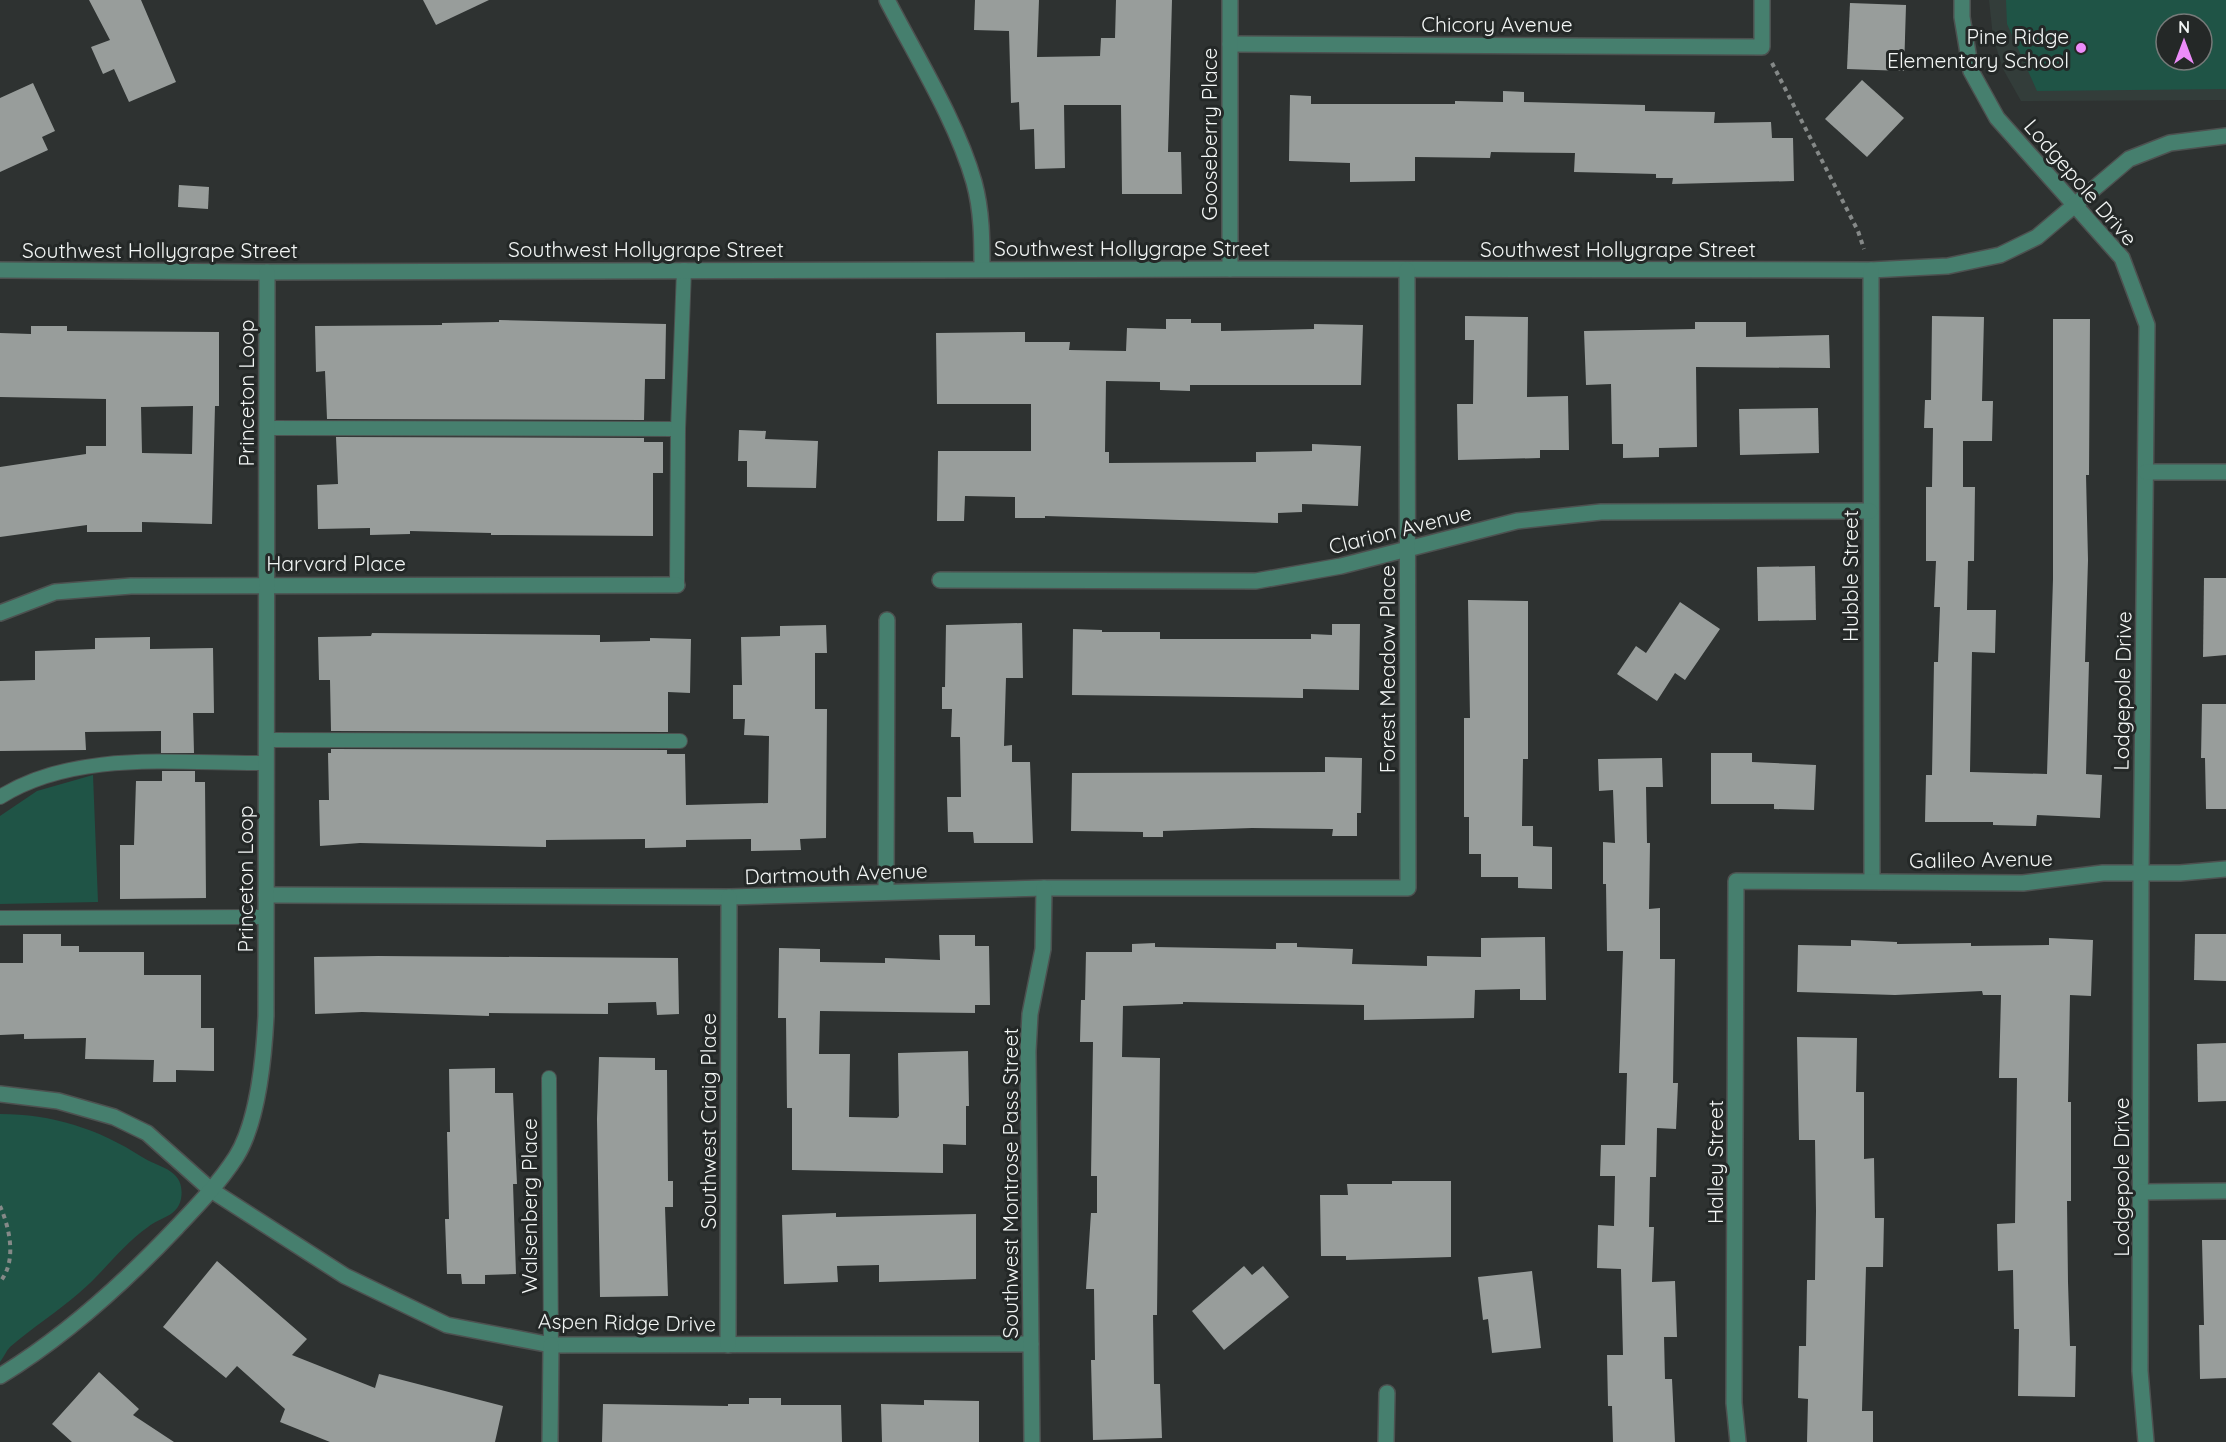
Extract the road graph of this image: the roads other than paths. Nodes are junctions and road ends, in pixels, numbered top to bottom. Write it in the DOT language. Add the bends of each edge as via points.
graph roads {
  1 [pos="887,0"];
  2 [pos="1230,0"];
  3 [pos="1762,0"];
  4 [pos="1962,0"];
  5 [pos="1230,44"];
  6 [pos="2226,136"];
  7 [pos="2076,204"];
  8 [pos="982,269"];
  9 [pos="1230,269"];
  10 [pos="0,270"];
  11 [pos="684,270"];
  12 [pos="1407,270"];
  13 [pos="1871,270"];
  14 [pos="267,272"];
  15 [pos="267,428"];
  16 [pos="678,429"];
  17 [pos="2146,472"];
  18 [pos="2226,472"];
  19 [pos="1870,511"];
  20 [pos="1408,548"];
  21 [pos="940,580"];
  22 [pos="267,584"];
  23 [pos="677,585"];
  24 [pos="0,613"];
  25 [pos="887,620"];
  26 [pos="266,740"];
  27 [pos="680,741"];
  28 [pos="266,763"];
  29 [pos="0,797"];
  30 [pos="2226,869"];
  31 [pos="2141,873"];
  32 [pos="1736,881"];
  33 [pos="1872,881"];
  34 [pos="1044,888"];
  35 [pos="1408,888"];
  36 [pos="886,892"];
  37 [pos="266,895"];
  38 [pos="729,897"];
  39 [pos="266,917"];
  40 [pos="0,918"];
  41 [pos="549,1078"];
  42 [pos="0,1094"];
  43 [pos="211,1190"];
  44 [pos="2226,1191"];
  45 [pos="2142,1192"];
  46 [pos="1031,1344"];
  47 [pos="551,1345"];
  48 [pos="728,1345"];
  49 [pos="0,1376"];
  50 [pos="1387,1392"];
  51 [pos="550,1442"];
  52 [pos="1032,1442"];
  53 [pos="1386,1442"];
  54 [pos="1738,1442"];
  55 [pos="2146,1442"];
  1 -- 8 [label="street" via="948,119 974,182 982,228"];
  2 -- 5 [label="street, Gooseberry Place"];
  3 -- 5 [label="street, Chicory Avenue" via="1762,46"];
  4 -- 7 [label="street, Lodgepole Drive" via="1971,71 1997,118"];
  5 -- 9 [label="street, Gooseberry Place"];
  6 -- 7 [label="street, Southwest Hollygrape Street" via="2170,143 2129,159"];
  7 -- 13 [label="street, Southwest Hollygrape Street" via="2037,237 2000,255 1948,266"];
  7 -- 17 [label="street, Lodgepole Drive" via="2122,258 2147,324"];
  8 -- 9 [label="street, Southwest Hollygrape Street"];
  8 -- 11 [label="street, Southwest Hollygrape Street"];
  9 -- 12 [label="street, Southwest Hollygrape Street"];
  10 -- 14 [label="street, Southwest Hollygrape Street"];
  11 -- 14 [label="street, Southwest Hollygrape Street"];
  11 -- 16 [label="lane"];
  12 -- 13 [label="street, Southwest Hollygrape Street"];
  12 -- 20 [label="street, Forest Meadow Place"];
  13 -- 19 [label="street, Hubble Street"];
  14 -- 15 [label="street, Princeton Loop"];
  15 -- 16 [label="lane"];
  15 -- 22 [label="street, Princeton Loop"];
  16 -- 23 [label="lane"];
  17 -- 18 [label="street"];
  17 -- 31 [label="street, Lodgepole Drive"];
  19 -- 20 [label="street, Clarion Avenue" via="1600,512 1517,521"];
  19 -- 33 [label="street, Hubble Street"];
  20 -- 21 [label="street, Clarion Avenue" via="1341,566 1256,581"];
  20 -- 35 [label="street, Forest Meadow Place"];
  22 -- 23 [label="street, Harvard Place"];
  22 -- 24 [label="street, Harvard Place" via="67,590 43,595"];
  22 -- 26 [label="street, Princeton Loop"];
  25 -- 36 [label="street"];
  26 -- 27 [label="lane"];
  26 -- 28 [label="street, Princeton Loop"];
  28 -- 29 [label="lane" via="81,766 43,776"];
  28 -- 37 [label="street, Princeton Loop"];
  30 -- 31 [label="street, Galileo Avenue"];
  31 -- 33 [label="street, Galileo Avenue" via="2103,873 2022,883"];
  31 -- 45 [label="street, Lodgepole Drive"];
  32 -- 33 [label="street, Galileo Avenue"];
  32 -- 54 [label="street, Halley Street" via="1734,1403"];
  34 -- 35 [label="street, Dartmouth Avenue"];
  34 -- 36 [label="street, Dartmouth Avenue"];
  34 -- 46 [label="street, Southwest Montrose Pass Street" via="1043,949 1030,1014 1028,1051"];
  36 -- 38 [label="street, Dartmouth Avenue"];
  37 -- 38 [label="street, Dartmouth Avenue"];
  37 -- 39 [label="street, Princeton Loop"];
  38 -- 48 [label="street, Southwest Craig Place"];
  39 -- 40 [label="lane"];
  39 -- 43 [label="street, Princeton Loop" via="262,1071 254,1110 237,1156"];
  41 -- 47 [label="lane, Walsenberg Place"];
  42 -- 43 [label="street, Aspen Ridge Drive" via="58,1101 114,1117 147,1133"];
  43 -- 47 [label="street, Aspen Ridge Drive" via="345,1276 391,1300 447,1325"];
  43 -- 49 [label="street, Princeton Loop" via="153,1252 72,1326"];
  44 -- 45 [label="street"];
  45 -- 55 [label="street, Lodgepole Drive" via="2140,1371"];
  46 -- 48 [label="street, Aspen Ridge Drive"];
  46 -- 52 [label="street, Southwest Montrose Pass Street"];
  47 -- 48 [label="street, Aspen Ridge Drive"];
  47 -- 51 [label="street, Walsenberg Place"];
  50 -- 53 [label="street"];
}
